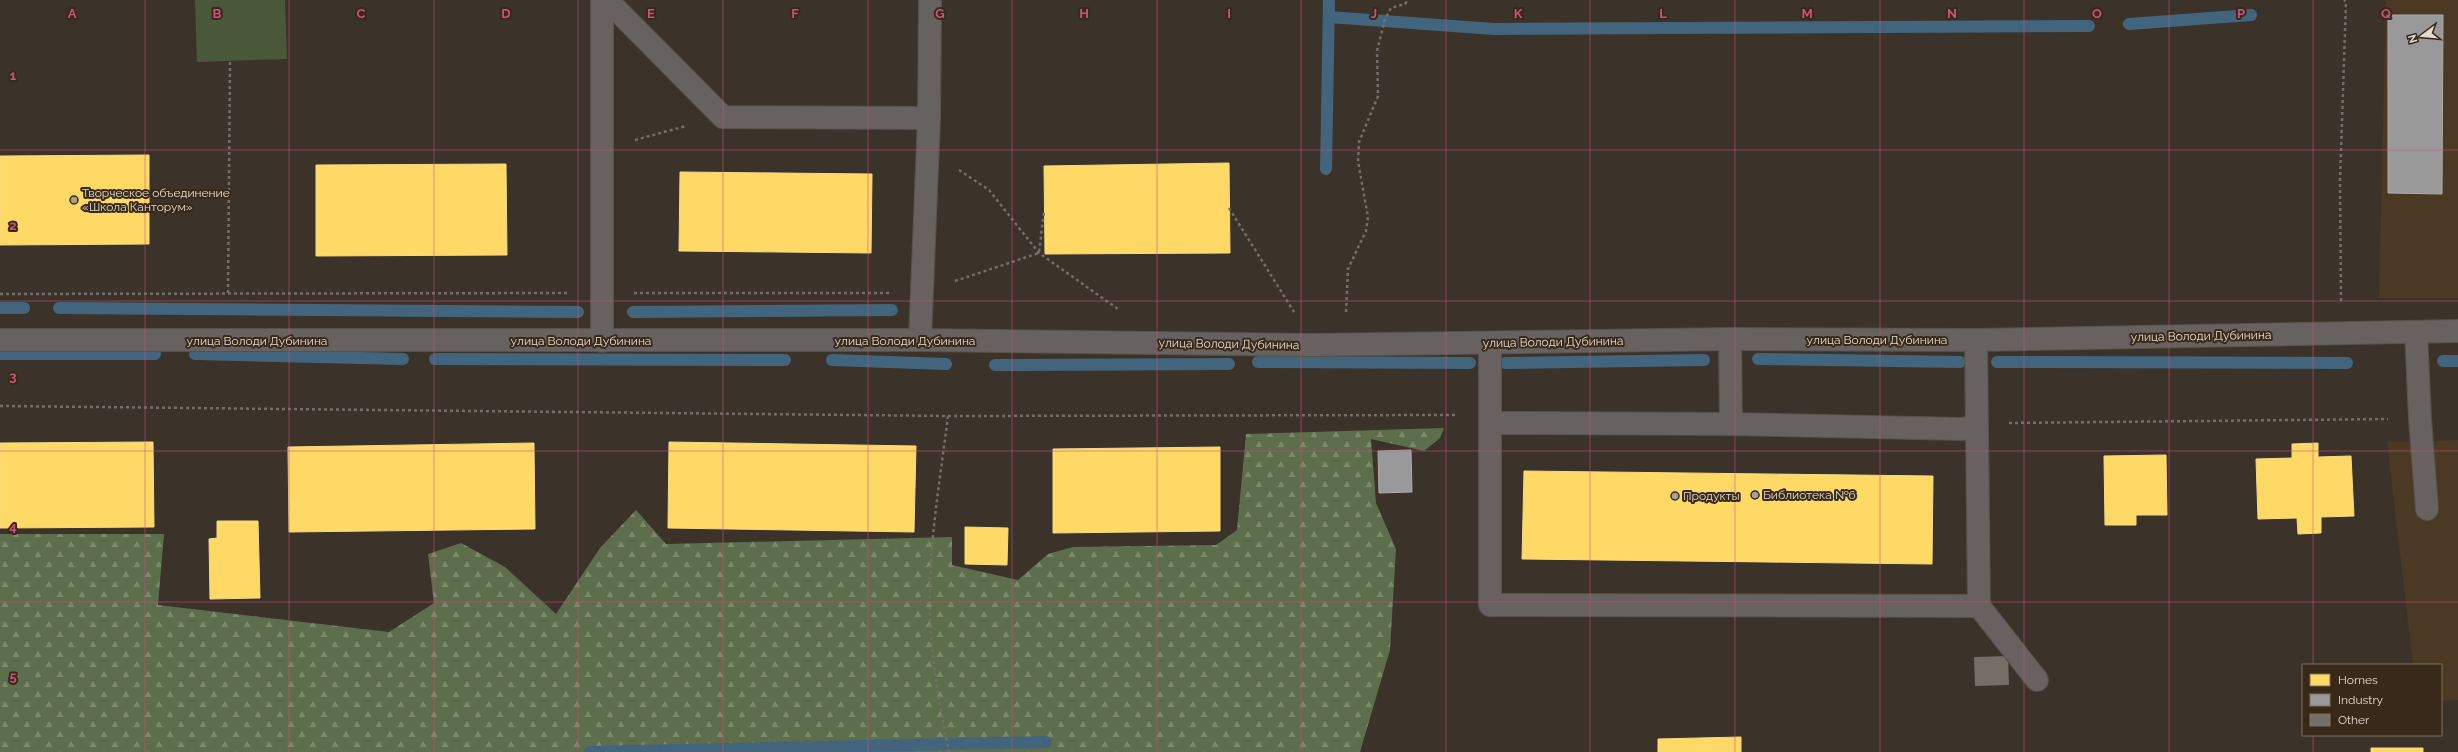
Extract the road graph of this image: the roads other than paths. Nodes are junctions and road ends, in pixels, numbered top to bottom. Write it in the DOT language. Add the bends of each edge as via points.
graph roads {
  1 [pos="602,0"];
  2 [pos="607,0"];
  3 [pos="930,0"];
  4 [pos="930,118"];
  5 [pos="2458,331"];
  6 [pos="2416,332"];
  7 [pos="1730,339"];
  8 [pos="0,340"];
  9 [pos="920,340"];
  10 [pos="1976,340"];
  11 [pos="602,342"];
  12 [pos="1490,343"];
  13 [pos="1490,418"];
  14 [pos="1731,424"];
  15 [pos="1977,426"];
  16 [pos="2427,509"];
  17 [pos="1979,606"];
  18 [pos="2038,680"];
  1 -- 11 [label="street"];
  2 -- 4 [label="street" via="723,117"];
  3 -- 4 [label="street"];
  4 -- 9 [label="street"];
  5 -- 6 [label="street, улица Володи Дубинина"];
  6 -- 10 [label="street, улица Володи Дубинина"];
  6 -- 16 [label="street"];
  7 -- 10 [label="street, улица Володи Дубинина"];
  7 -- 12 [label="street, улица Володи Дубинина"];
  7 -- 14 [label="street"];
  8 -- 11 [label="street, улица Володи Дубинина"];
  9 -- 11 [label="street, улица Володи Дубинина"];
  9 -- 12 [label="street, улица Володи Дубинина" via="1314,345"];
  10 -- 15 [label="street"];
  12 -- 13 [label="street"];
  13 -- 14 [label="street" via="1500,423"];
  13 -- 17 [label="street" via="1490,605"];
  14 -- 15 [label="street" via="1962,429"];
  15 -- 17 [label="street"];
  17 -- 18 [label="street"];
}
